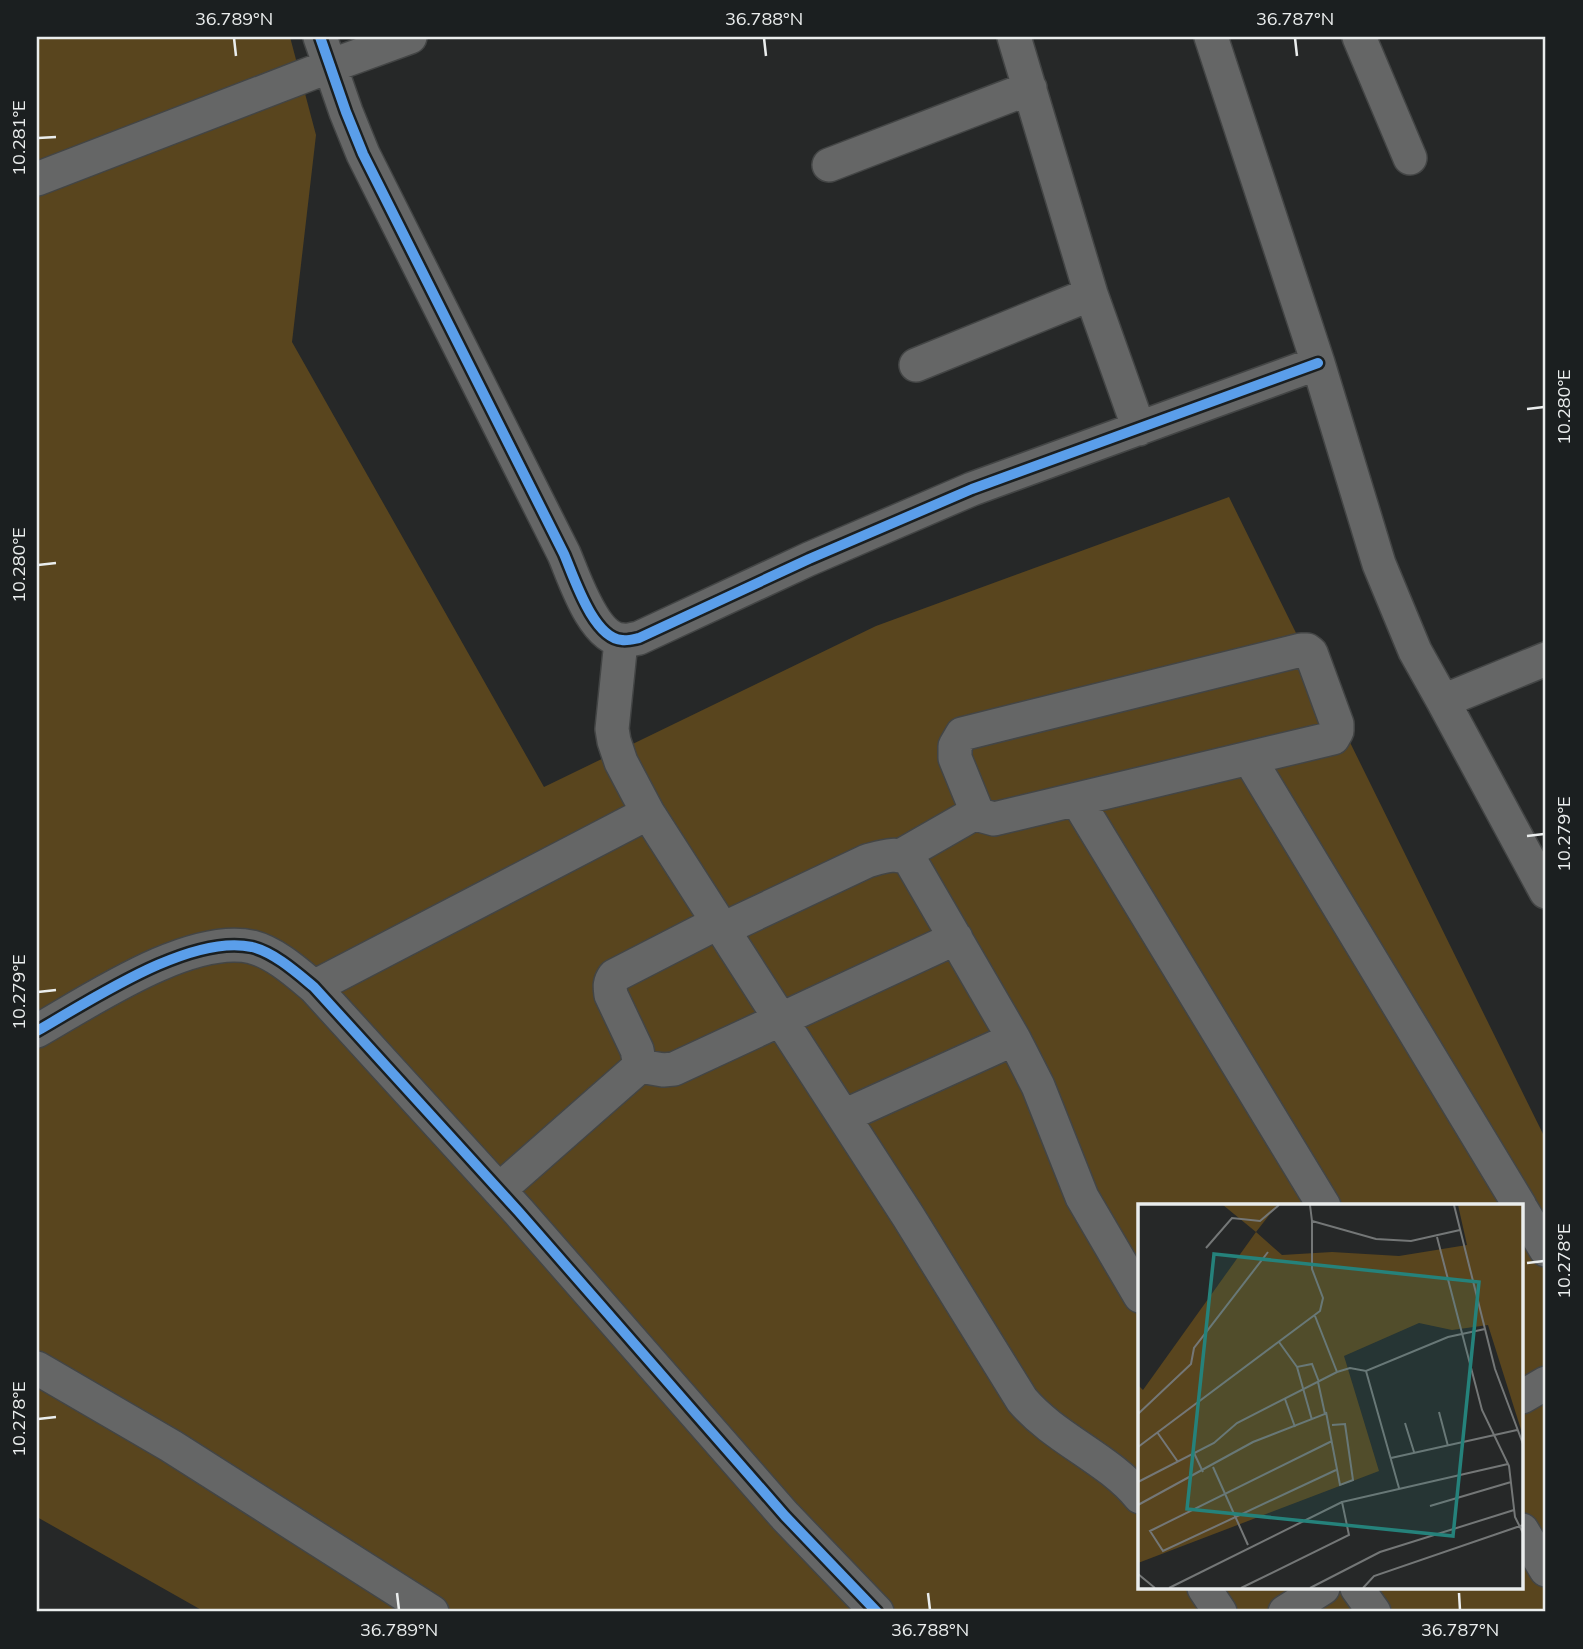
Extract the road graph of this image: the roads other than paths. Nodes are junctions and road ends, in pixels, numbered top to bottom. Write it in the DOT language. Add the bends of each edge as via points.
graph roads {
  1 [pos="410,37"];
  2 [pos="1014,37"];
  3 [pos="1211,37"];
  4 [pos="1359,37"];
  5 [pos="325,51"];
  6 [pos="1030,88"];
  7 [pos="1410,158"];
  8 [pos="829,165"];
  9 [pos="37,179"];
  10 [pos="1091,294"];
  11 [pos="1318,363"];
  12 [pos="916,365"];
  13 [pos="1139,429"];
  14 [pos="621,641"];
  15 [pos="1546,659"];
  16 [pos="1443,701"];
  17 [pos="1249,758"];
  18 [pos="1077,800"];
  19 [pos="977,812"];
  20 [pos="649,813"];
  21 [pos="902,855"];
  22 [pos="1546,892"];
  23 [pos="721,925"];
  24 [pos="956,938"];
  25 [pos="314,987"];
  26 [pos="781,1020"];
  27 [pos="37,1031"];
  28 [pos="1014,1039"];
  29 [pos="640,1066"];
  30 [pos="844,1116"];
  31 [pos="499,1190"];
  32 [pos="1323,1204"];
  33 [pos="1519,1204"];
  34 [pos="1524,1213"];
  35 [pos="1546,1251"];
  36 [pos="1138,1293"];
  37 [pos="37,1368"];
  38 [pos="1546,1383"];
  39 [pos="1524,1396"];
  40 [pos="1138,1495"];
  41 [pos="1524,1533"];
  42 [pos="1546,1570"];
  43 [pos="1206,1590"];
  44 [pos="1320,1590"];
  45 [pos="1358,1590"];
  46 [pos="432,1612"];
  47 [pos="877,1612"];
  48 [pos="1220,1612"];
  49 [pos="1285,1612"];
  50 [pos="1374,1612"];
  1 -- 5 [label="street"];
  2 -- 6 [label="street"];
  3 -- 11 [label="street"];
  4 -- 7 [label="street"];
  5 -- 9 [label="street"];
  5 -- 14 [label="street" via="363,154 587,608 603,631"];
  6 -- 8 [label="street"];
  6 -- 10 [label="street"];
  10 -- 12 [label="street"];
  10 -- 13 [label="street"];
  11 -- 13 [label="street"];
  11 -- 16 [label="street" via="1379,564 1415,651"];
  13 -- 14 [label="street" via="972,489 639,638"];
  14 -- 20 [label="street" via="612,729 621,762"];
  15 -- 16 [label="street"];
  16 -- 22 [label="street"];
  17 -- 18 [label="street"];
  17 -- 19 [label="street" via="1333,738 1337,732 1307,650 962,734 955,758"];
  17 -- 33 [label="street"];
  18 -- 19 [label="street" via="994,819"];
  18 -- 32 [label="street"];
  19 -- 21 [label="street"];
  20 -- 23 [label="street"];
  20 -- 25 [label="street"];
  21 -- 23 [label="street" via="867,861"];
  21 -- 24 [label="street" via="910,860"];
  23 -- 26 [label="street"];
  23 -- 29 [label="street" via="610,981 611,995"];
  24 -- 26 [label="street"];
  24 -- 28 [label="street"];
  25 -- 27 [label="street" via="282,961 252,947 203,948 136,975"];
  25 -- 31 [label="street"];
  26 -- 29 [label="street" via="674,1069"];
  26 -- 30 [label="street"];
  28 -- 30 [label="street"];
  28 -- 36 [label="street" via="1082,1197"];
  29 -- 31 [label="street"];
  30 -- 40 [label="street" via="1022,1400"];
  31 -- 47 [label="street" via="785,1516"];
  34 -- 35 [label="street"];
  37 -- 46 [label="street" via="172,1446"];
  38 -- 39 [label="street"];
  41 -- 42 [label="street"];
  43 -- 48 [label="street"];
  44 -- 49 [label="street"];
  45 -- 50 [label="street"];
}
